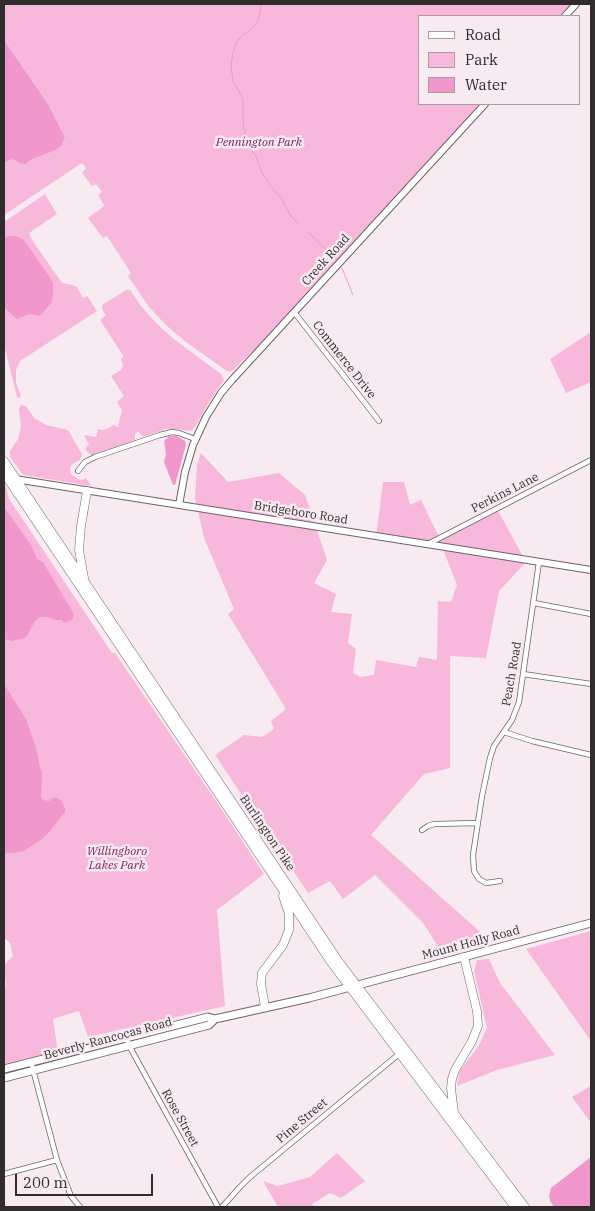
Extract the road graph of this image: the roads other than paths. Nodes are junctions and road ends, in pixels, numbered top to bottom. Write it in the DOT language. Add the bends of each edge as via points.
graph roads {
  1 [pos="576,4"];
  2 [pos="566,15"];
  3 [pos="483,105"];
  4 [pos="294,312"];
  5 [pos="378,421"];
  6 [pos="195,439"];
  7 [pos="591,460"];
  8 [pos="4,461"];
  9 [pos="78,471"];
  10 [pos="5,476"];
  11 [pos="16,479"];
  12 [pos="88,491"];
  13 [pos="179,505"];
  14 [pos="428,544"];
  15 [pos="539,562"];
  16 [pos="591,570"];
  17 [pos="86,582"];
  18 [pos="534,603"];
  19 [pos="591,614"];
  20 [pos="523,674"];
  21 [pos="591,684"];
  22 [pos="504,732"];
  23 [pos="591,755"];
  24 [pos="478,823"];
  25 [pos="422,830"];
  26 [pos="500,881"];
  27 [pos="281,887"];
  28 [pos="591,923"];
  29 [pos="464,957"];
  30 [pos="352,986"];
  31 [pos="265,1007"];
  32 [pos="215,1019"];
  33 [pos="126,1038"];
  34 [pos="129,1046"];
  35 [pos="400,1054"];
  36 [pos="31,1062"];
  37 [pos="4,1069"];
  38 [pos="34,1070"];
  39 [pos="4,1078"];
  40 [pos="455,1115"];
  41 [pos="57,1160"];
  42 [pos="4,1174"];
  43 [pos="80,1207"];
  44 [pos="218,1207"];
  45 [pos="222,1207"];
  46 [pos="515,1207"];
  47 [pos="525,1207"];
  1 -- 2 [label="street"];
  3 -- 4 [label="street, Creek Road"];
  4 -- 5 [label="street, Commerce Drive"];
  4 -- 6 [label="street, Creek Road" via="221,393"];
  6 -- 9 [label="street" via="172,432 160,435 95,457"];
  6 -- 13 [label="street, Creek Road"];
  7 -- 14 [label="street, Perkins Lane"];
  8 -- 11 [label="highway, Burlington Pike"];
  10 -- 11 [label="street, Bridgeboro Road"];
  10 -- 27 [label="highway, Burlington Pike"];
  11 -- 12 [label="street, Bridgeboro Road"];
  11 -- 17 [label="highway, Burlington Pike"];
  12 -- 13 [label="street, Bridgeboro Road"];
  12 -- 17 [label="highway" via="80,526 79,550"];
  13 -- 14 [label="street, Bridgeboro Road"];
  14 -- 15 [label="street, Bridgeboro Road"];
  15 -- 16 [label="street, Bridgeboro Road"];
  15 -- 18 [label="street, Peach Road"];
  17 -- 30 [label="highway, Burlington Pike"];
  18 -- 19 [label="street"];
  18 -- 20 [label="street, Peach Road"];
  20 -- 21 [label="street"];
  20 -- 22 [label="street, Peach Road" via="517,708"];
  22 -- 23 [label="street"];
  22 -- 24 [label="street, Peach Road" via="490,758"];
  24 -- 25 [label="street" via="434,824"];
  24 -- 26 [label="street, Peach Road" via="474,871 482,882"];
  27 -- 30 [label="highway, Burlington Pike"];
  27 -- 31 [label="highway" via="289,914 288,930 283,945 262,973"];
  28 -- 29 [label="main road, Mount Holly Road"];
  29 -- 30 [label="main road, Mount Holly Road"];
  29 -- 40 [label="highway" via="478,1026 454,1070 451,1088"];
  30 -- 31 [label="main road, Beverly-Rancocas Road"];
  30 -- 35 [label="highway, Burlington Pike"];
  30 -- 40 [label="highway, Burlington Pike"];
  31 -- 32 [label="main road, Beverly-Rancocas Road"];
  32 -- 33 [label="main road, Beverly-Rancocas Road" via="208,1017"];
  32 -- 34 [label="main road, Beverly-Rancocas Road" via="209,1025"];
  33 -- 34 [label="street, Rose Street"];
  33 -- 36 [label="main road, Beverly-Rancocas Road"];
  34 -- 38 [label="main road, Beverly-Rancocas Road"];
  34 -- 44 [label="street, Rose Street"];
  35 -- 45 [label="street, Pine Street" via="256,1172"];
  35 -- 46 [label="highway, Burlington Pike"];
  36 -- 37 [label="main road, Beverly-Rancocas Road"];
  36 -- 38 [label="street"];
  38 -- 39 [label="main road, Beverly-Rancocas Road"];
  38 -- 41 [label="street"];
  40 -- 47 [label="highway, Burlington Pike"];
  41 -- 42 [label="street"];
  41 -- 43 [label="street" via="71,1196"];
}
